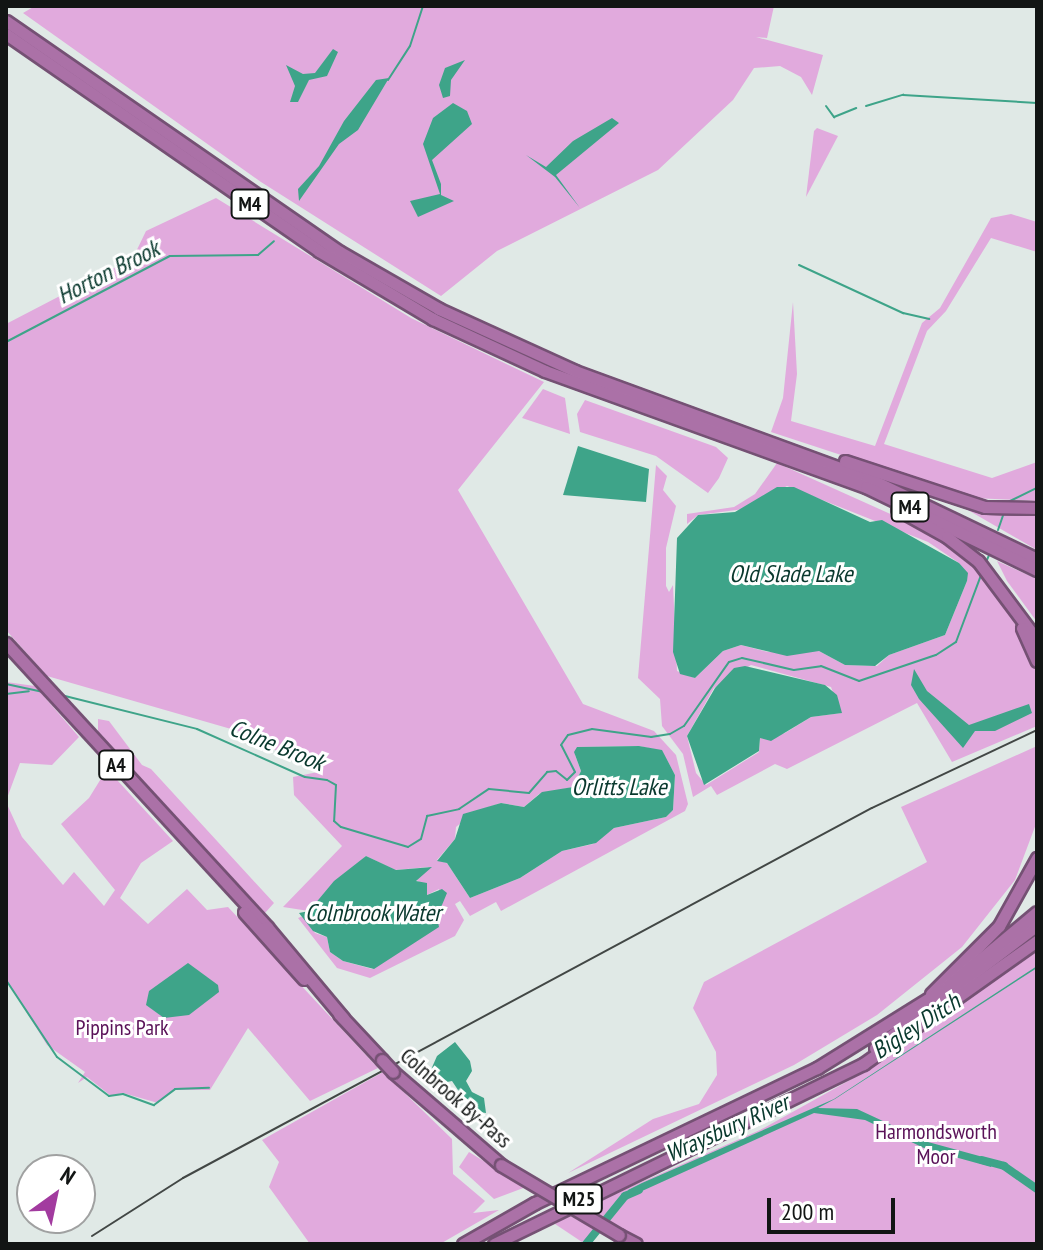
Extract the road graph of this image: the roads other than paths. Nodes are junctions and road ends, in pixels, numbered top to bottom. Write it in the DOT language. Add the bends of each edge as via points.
graph roads {
  1 [pos="6,21"];
  2 [pos="6,34"];
  3 [pos="781,448"];
  4 [pos="1037,508"];
  5 [pos="1037,559"];
  6 [pos="1037,570"];
  7 [pos="997,583"];
  8 [pos="1037,640"];
  9 [pos="6,643"];
  10 [pos="1037,661"];
  11 [pos="1037,858"];
  12 [pos="1037,912"];
  13 [pos="1037,925"];
  14 [pos="1037,941"];
  15 [pos="931,994"];
  16 [pos="846,1070"];
  17 [pos="463,1244"];
  18 [pos="494,1244"];
  19 [pos="636,1244"];
  1 -- 3 [label="highway, M4" via="315,235 408,292 561,366"];
  2 -- 3 [label="highway, M4" via="289,231 433,319 556,375"];
  3 -- 4 [label="highway" via="972,504"];
  3 -- 5 [label="highway, M4" via="899,491"];
  3 -- 6 [label="highway, M4"];
  3 -- 7 [label="highway" via="935,529"];
  7 -- 8 [label="highway"];
  7 -- 10 [label="highway"];
  9 -- 19 [label="highway, Colnbrook By-Pass / A4, bridge" via="233,894 263,935 393,1072 501,1165"];
  11 -- 15 [label="highway" via="999,926"];
  12 -- 15 [label="highway, M25" via="958,979"];
  13 -- 16 [label="highway, M25"];
  14 -- 16 [label="highway" via="919,1028"];
  15 -- 17 [label="highway, M25" via="775,1091 535,1203"];
  16 -- 18 [label="highway, M25"];
}
